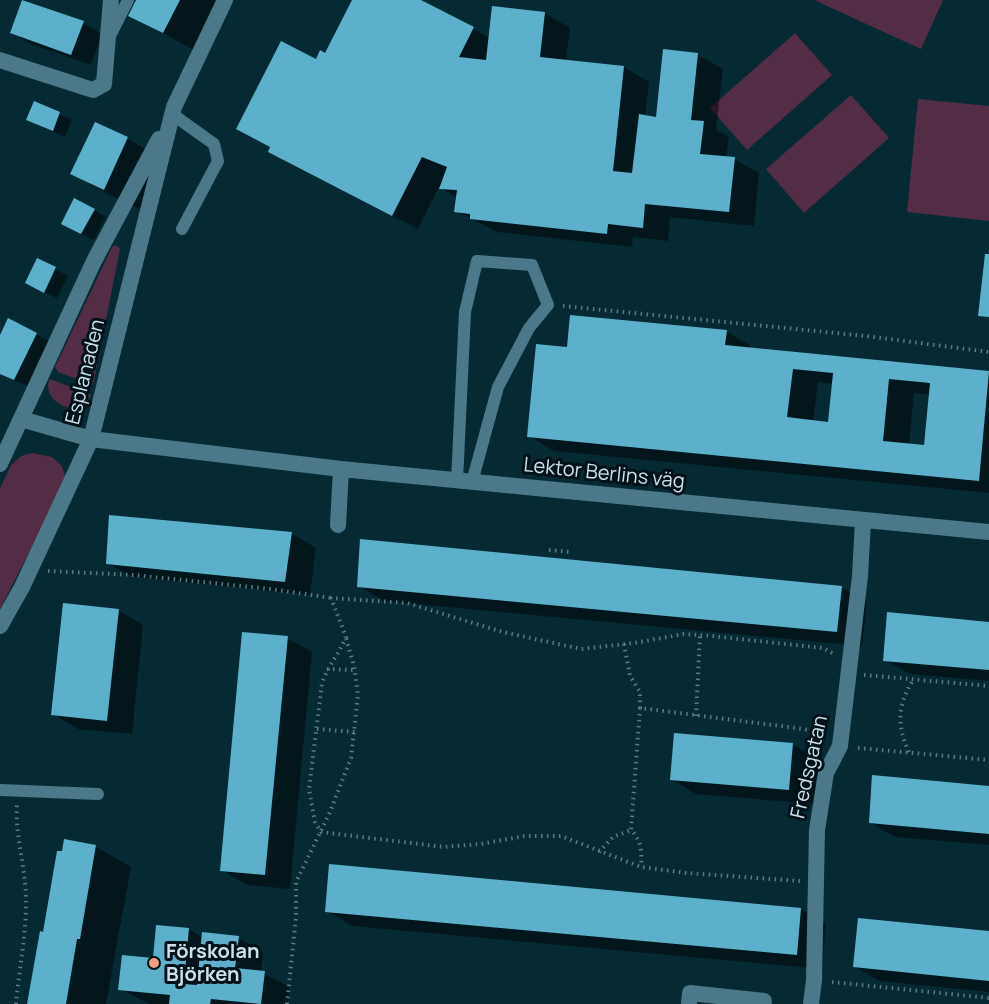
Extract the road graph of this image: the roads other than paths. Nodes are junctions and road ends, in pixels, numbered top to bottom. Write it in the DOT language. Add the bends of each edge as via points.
graph roads {
  1 [pos="111,0"];
  2 [pos="128,0"];
  3 [pos="225,0"];
  4 [pos="109,38"];
  5 [pos="0,60"];
  6 [pos="173,111"];
  7 [pos="183,229"];
  8 [pos="21,419"];
  9 [pos="91,439"];
  10 [pos="0,464"];
  11 [pos="341,469"];
  12 [pos="464,482"];
  13 [pos="863,521"];
  14 [pos="338,525"];
  15 [pos="989,532"];
  16 [pos="0,626"];
  17 [pos="0,790"];
  18 [pos="98,794"];
  19 [pos="764,1001"];
  20 [pos="689,1004"];
  21 [pos="811,1004"];
  1 -- 4 [label="street"];
  2 -- 4 [label="lane"];
  3 -- 6 [label="street"];
  4 -- 5 [label="street" via="104,84 93,90"];
  6 -- 7 [label="lane" via="214,144 219,161"];
  6 -- 8 [label="street, Esplanaden" via="94,261"];
  6 -- 9 [label="street, Esplanaden"];
  8 -- 9 [label="street, Lektor Berlins väg"];
  8 -- 10 [label="street, Esplanaden"];
  9 -- 11 [label="street, Lektor Berlins väg"];
  9 -- 16 [label="street, Esplanaden"];
  11 -- 12 [label="street, Lektor Berlins väg"];
  11 -- 14 [label="street"];
  12 -- 12 [label="lane" via="465,312 477,261 532,265 548,305 529,328 498,387"];
  12 -- 13 [label="street, Lektor Berlins väg"];
  13 -- 15 [label="street, Lektor Berlins väg"];
  13 -- 21 [label="street, Fredsgatan" via="841,742 826,773 820,800"];
  17 -- 18 [label="lane"];
  19 -- 20 [label="street" via="690,993"];
}
